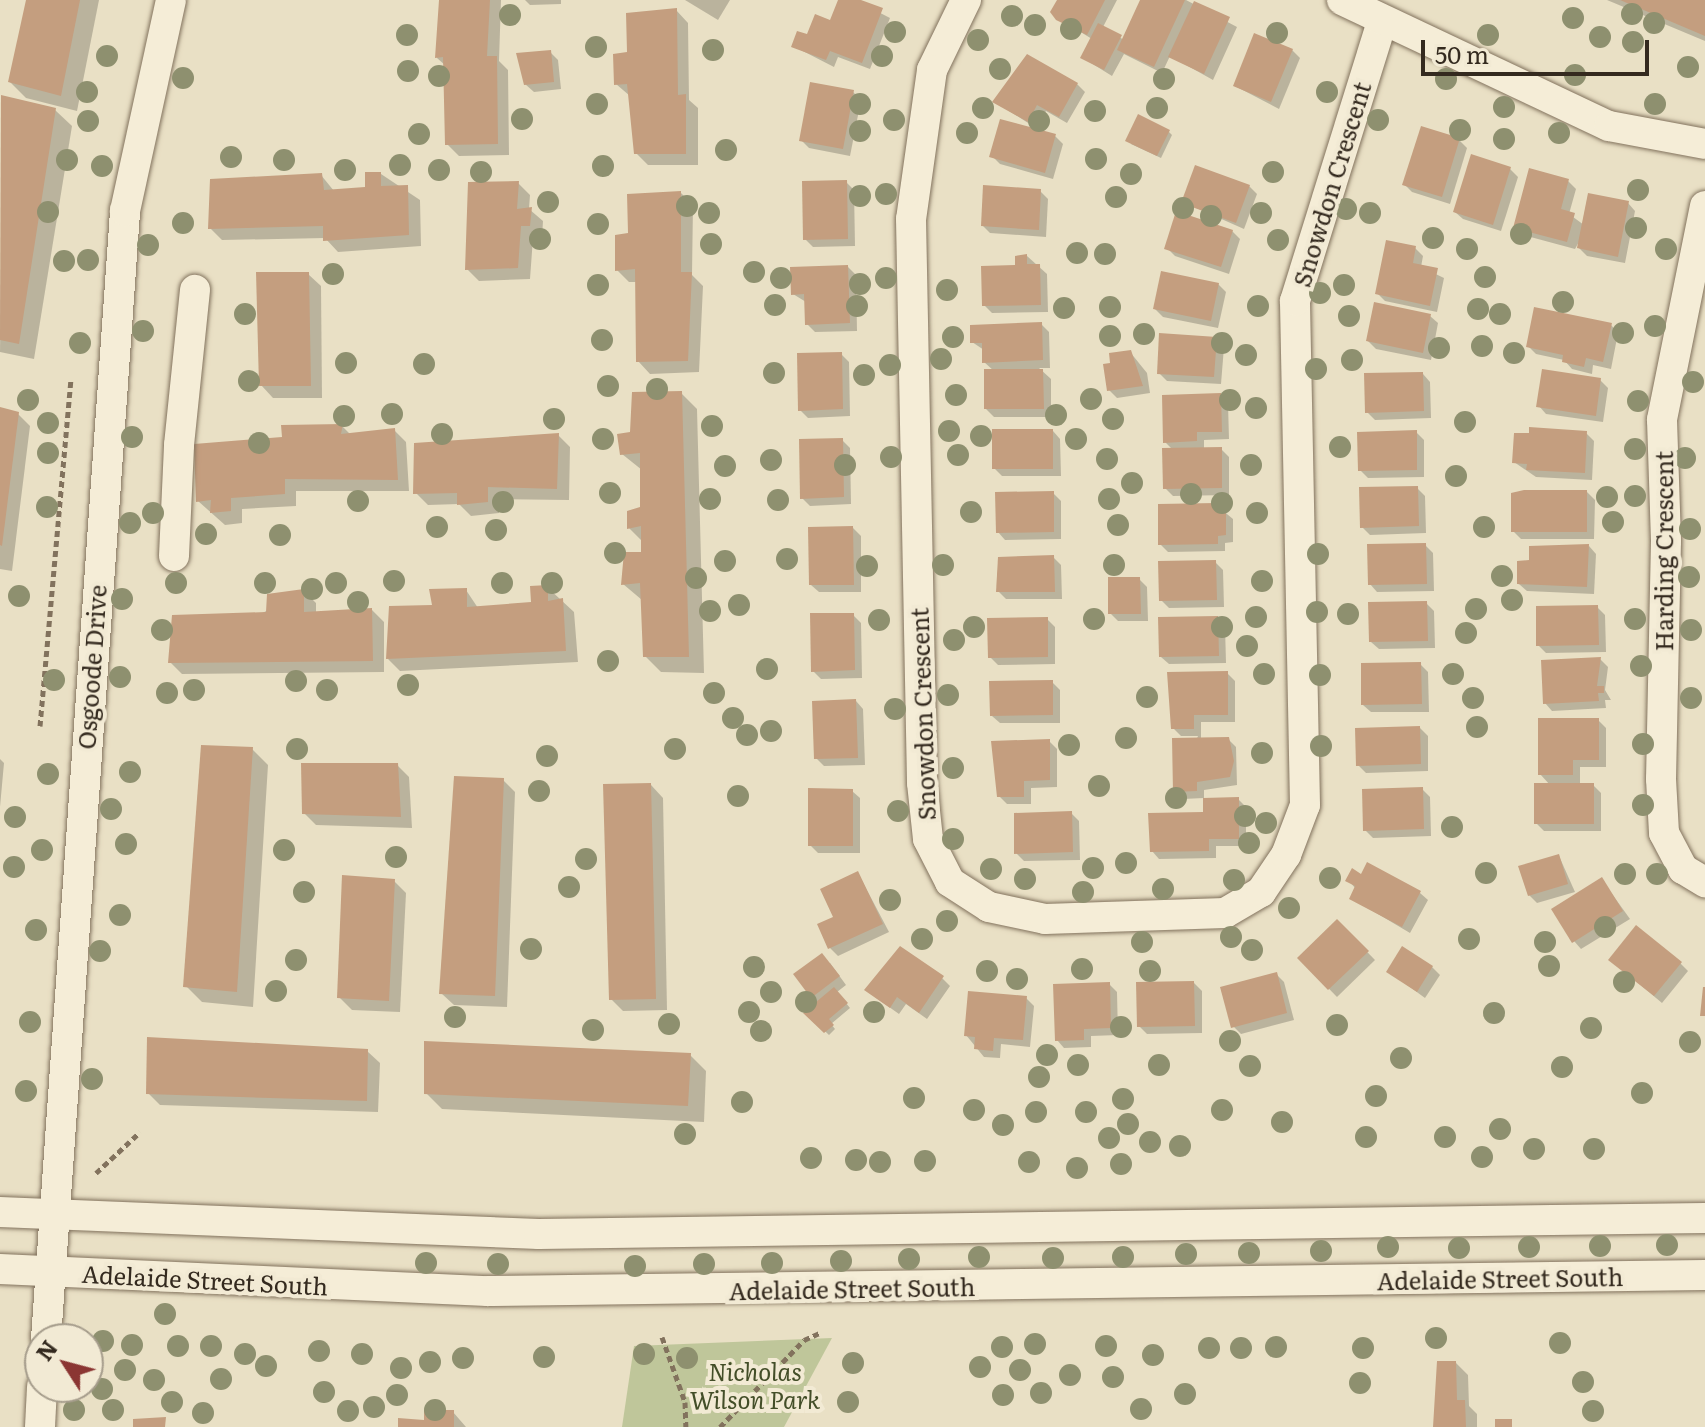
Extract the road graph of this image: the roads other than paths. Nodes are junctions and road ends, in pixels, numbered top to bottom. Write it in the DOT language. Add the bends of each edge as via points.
graph roads {
  1 [pos="171,0"];
  2 [pos="966,0"];
  3 [pos="1342,0"];
  4 [pos="1382,21"];
  5 [pos="1705,144"];
  6 [pos="1705,206"];
  7 [pos="195,290"];
  8 [pos="174,556"];
  9 [pos="1705,882"];
  10 [pos="0,1212"];
  11 [pos="54,1214"];
  12 [pos="1705,1218"];
  13 [pos="0,1269"];
  14 [pos="50,1272"];
  15 [pos="1705,1275"];
  16 [pos="47,1323"];
  17 [pos="41,1403"];
  18 [pos="40,1427"];
  1 -- 11 [label="street, Osgoode Drive" via="125,211"];
  2 -- 4 [label="street, Snowdon Crescent" via="932,70 911,219 922,783 928,839 950,882 989,907 1045,919 1225,913 1261,892 1286,855 1305,805 1295,301"];
  3 -- 4 [label="street"];
  4 -- 5 [label="street" via="1609,126"];
  6 -- 9 [label="street, Harding Crescent" via="1662,420 1666,541 1661,779 1664,833 1683,869"];
  7 -- 8 [label="street"];
  10 -- 11 [label="street"];
  11 -- 12 [label="street" via="539,1234"];
  11 -- 14 [label="street, Osgoode Drive"];
  13 -- 14 [label="street, Adelaide Street South"];
  14 -- 15 [label="street, Adelaide Street South" via="488,1291"];
  14 -- 16 [label="street, Osgoode Drive"];
  17 -- 18 [label="street"];
}
